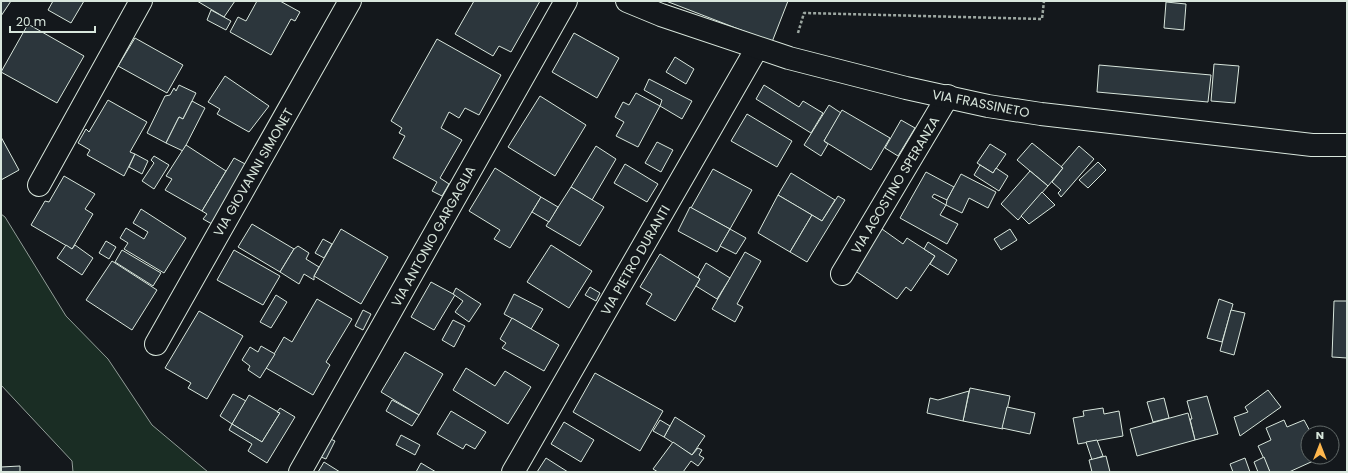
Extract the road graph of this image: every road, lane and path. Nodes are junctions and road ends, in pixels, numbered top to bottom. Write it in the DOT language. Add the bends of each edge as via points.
graph roads {
  1 [pos="141,1"];
  2 [pos="350,1"];
  3 [pos="566,1"];
  4 [pos="627,1"];
  5 [pos="1044,1"];
  6 [pos="757,48"];
  7 [pos="789,58"];
  8 [pos="948,96"];
  9 [pos="1347,145"];
  10 [pos="39,185"];
  11 [pos="842,274"];
  12 [pos="156,344"];
  13 [pos="300,472"];
  14 [pos="513,472"];
  1 -- 10 [label="street"];
  2 -- 12 [label="street, VIA GIOVANNI SIMONET"];
  3 -- 13 [label="street, VIA ANTONIO GARGAGLIA"];
  4 -- 6 [label="street, VIA FRASSINETO"];
  5 -- 7 [label="path" via="1042,19 804,13"];
  6 -- 7 [label="street, VIA FRASSINETO"];
  6 -- 14 [label="street, VIA PIETRO DURANTI"];
  7 -- 8 [label="street, VIA FRASSINETO" via="885,83"];
  8 -- 9 [label="street, VIA FRASSINETO" via="1013,111 1076,119 1312,145"];
  8 -- 11 [label="street, VIA AGOSTINO SPERANZA"];
}
